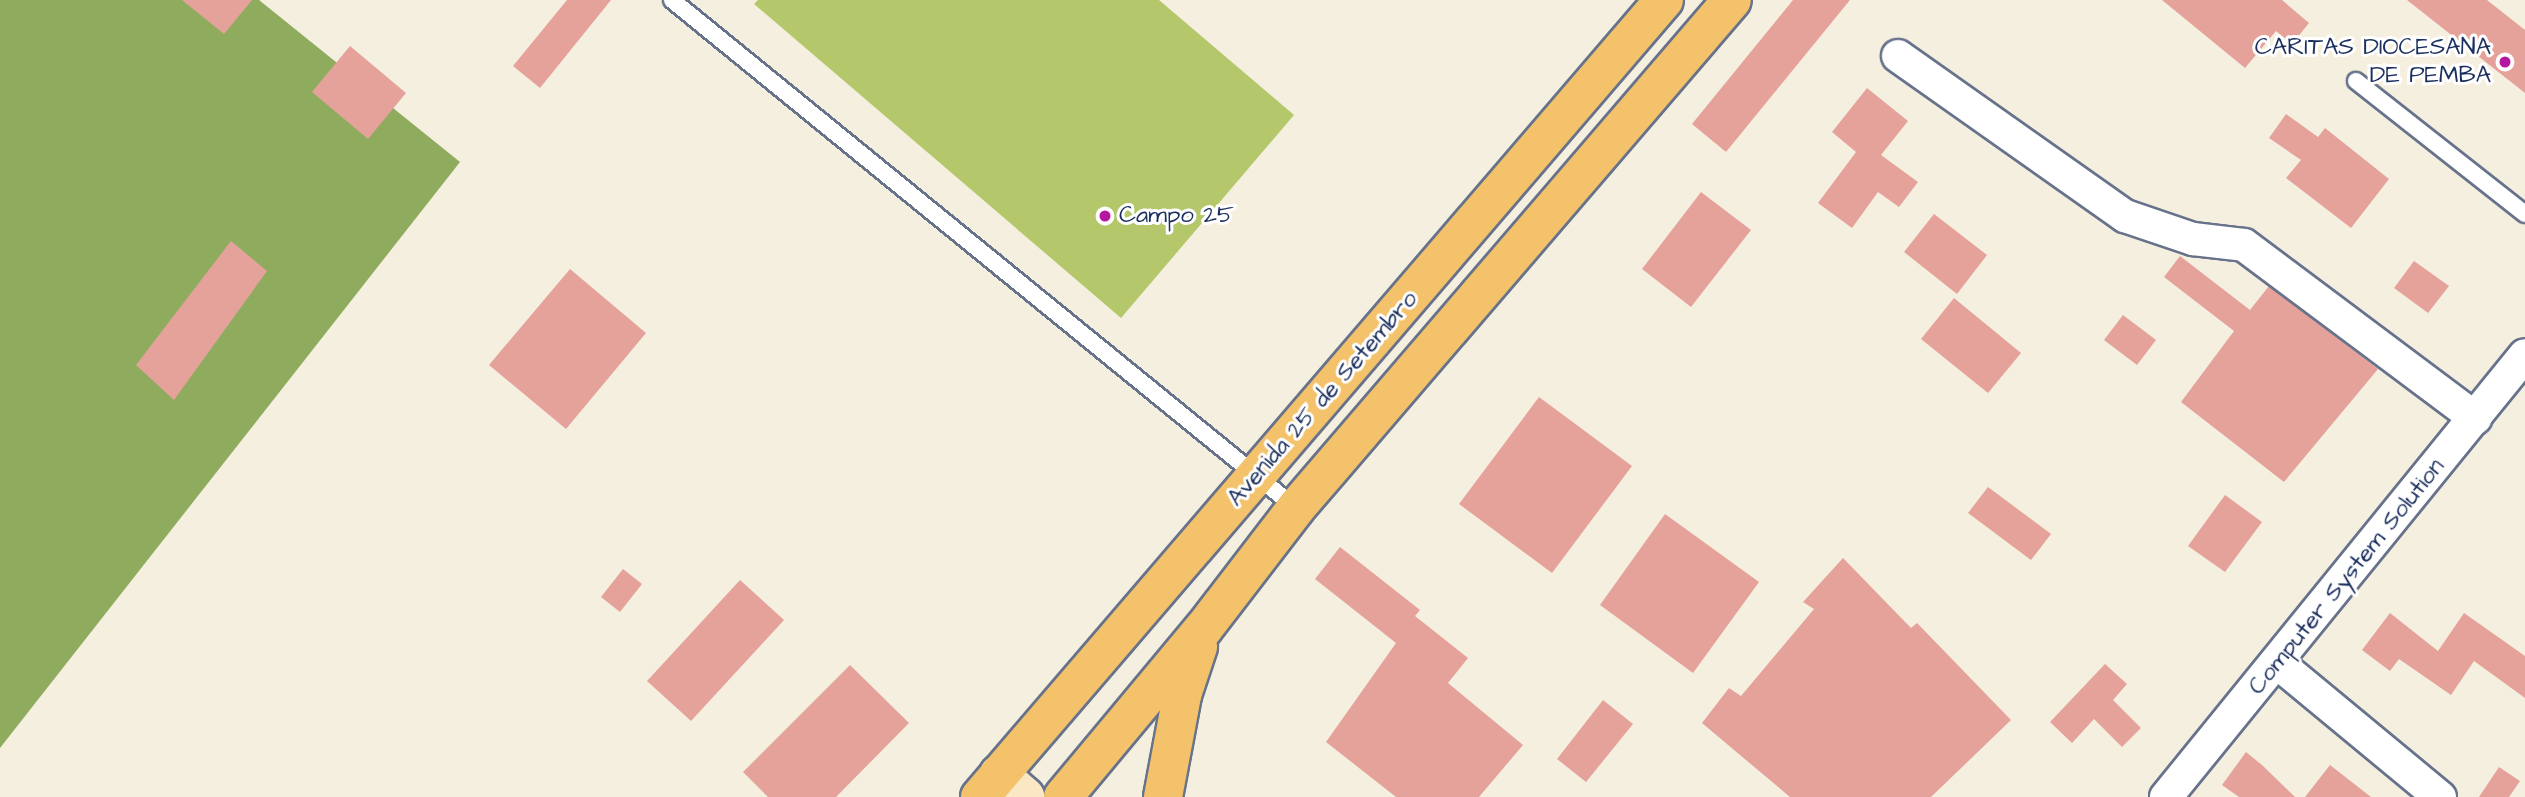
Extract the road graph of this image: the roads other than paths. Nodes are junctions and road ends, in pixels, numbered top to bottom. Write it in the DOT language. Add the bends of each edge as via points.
graph roads {
  1 [pos="672,0"];
  2 [pos="1664,0"];
  3 [pos="1732,0"];
  4 [pos="1898,56"];
  5 [pos="2356,81"];
  6 [pos="2525,214"];
  7 [pos="2525,355"];
  8 [pos="2475,418"];
  9 [pos="1258,476"];
  10 [pos="1296,508"];
  11 [pos="1204,628"];
  12 [pos="2278,664"];
  13 [pos="1001,789"];
  14 [pos="1063,797"];
  15 [pos="1163,797"];
  16 [pos="2166,797"];
  17 [pos="2440,797"];
  1 -- 9 [label="lane"];
  2 -- 9 [label="highway, Avenida 25 de Setembro"];
  3 -- 10 [label="highway, Avenida 25 de Setembro"];
  4 -- 8 [label="street" via="2125,216 2193,239 2244,245"];
  5 -- 6 [label="lane"];
  7 -- 8 [label="street, Computer System Solution"];
  8 -- 12 [label="street, Computer System Solution"];
  9 -- 10 [label="lane"];
  9 -- 13 [label="highway, Avenida 25 de Setembro"];
  10 -- 11 [label="highway, Avenida 25 de Setembro"];
  11 -- 14 [label="highway, Avenida 25 de Setembro"];
  11 -- 15 [label="highway" via="1182,695"];
  12 -- 16 [label="street, Computer System Solution"];
  12 -- 17 [label="street"];
}
